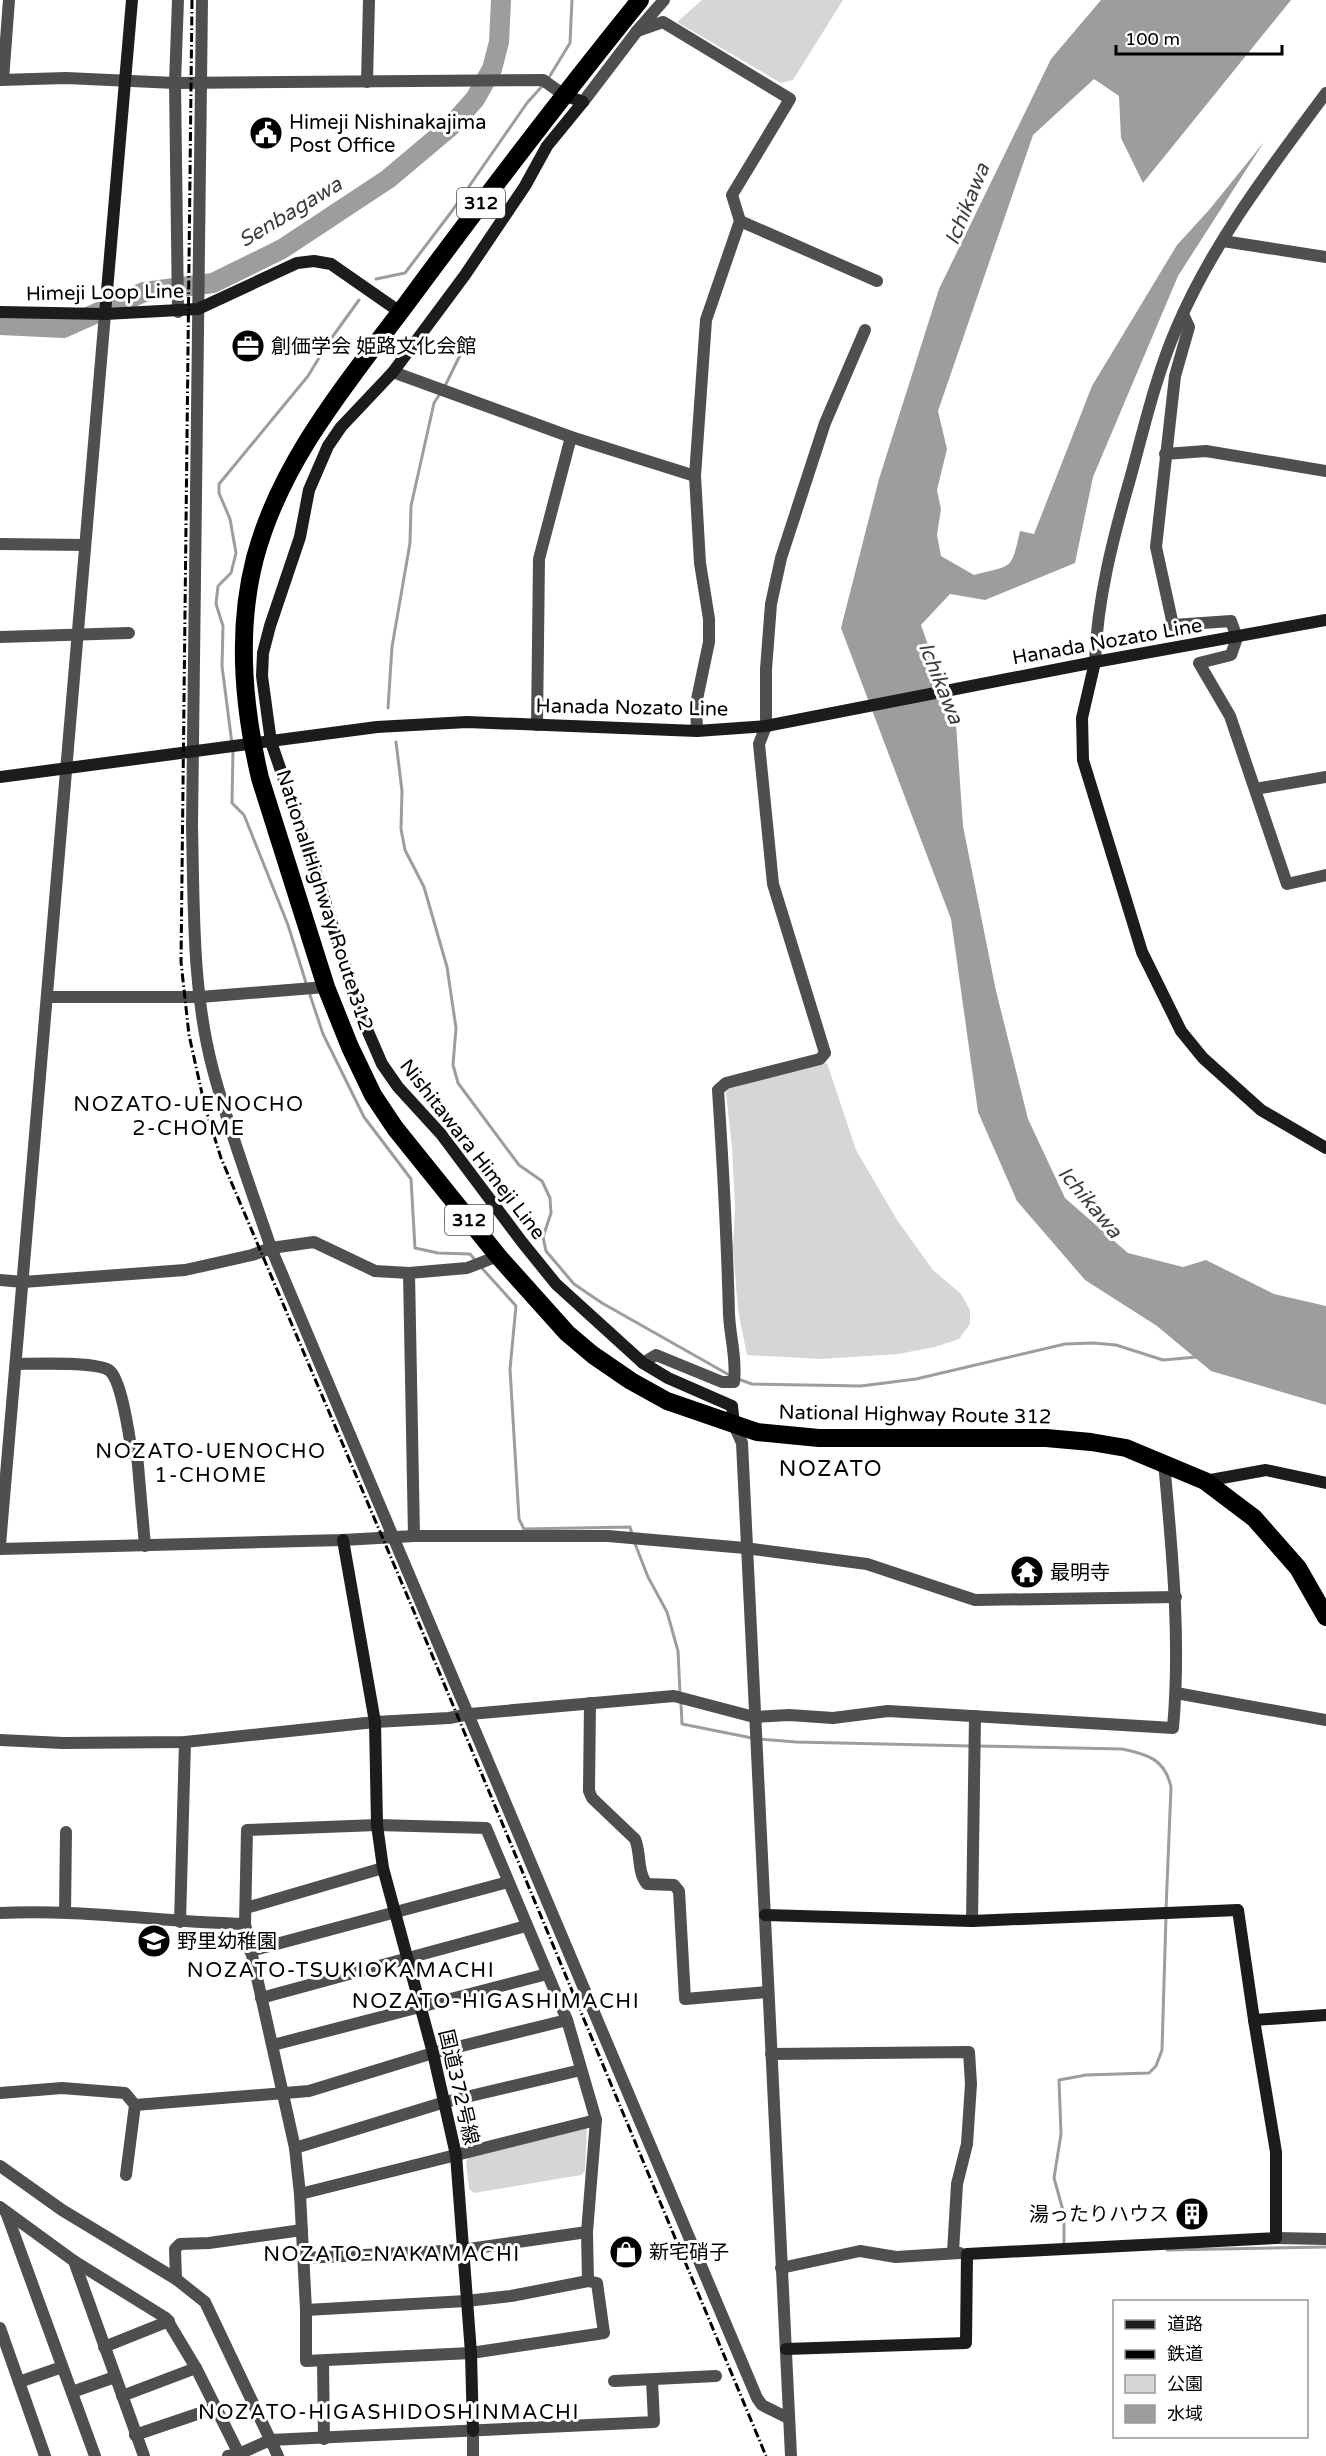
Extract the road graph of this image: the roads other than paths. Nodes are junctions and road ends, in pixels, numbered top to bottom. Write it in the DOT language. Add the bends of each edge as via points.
graph roads {
  1 [pos="9,0"];
  2 [pos="132,0"];
  3 [pos="178,0"];
  4 [pos="202,0"];
  5 [pos="369,0"];
  6 [pos="640,0"];
  7 [pos="664,0"];
  8 [pos="637,31"];
  9 [pos="126,79"];
  10 [pos="1,80"];
  11 [pos="367,82"];
  12 [pos="176,83"];
  13 [pos="200,83"];
  14 [pos="1326,93"];
  15 [pos="564,95"];
  16 [pos="583,102"];
  17 [pos="740,221"];
  18 [pos="1223,241"];
  19 [pos="1326,257"];
  20 [pos="878,281"];
  21 [pos="198,309"];
  22 [pos="0,312"];
  23 [pos="178,312"];
  24 [pos="400,312"];
  25 [pos="105,314"];
  26 [pos="1183,314"];
  27 [pos="866,330"];
  28 [pos="393,372"];
  29 [pos="571,437"];
  30 [pos="1165,454"];
  31 [pos="1326,471"];
  32 [pos="695,476"];
  33 [pos="0,544"];
  34 [pos="85,545"];
  35 [pos="1326,620"];
  36 [pos="129,633"];
  37 [pos="77,634"];
  38 [pos="0,637"];
  39 [pos="1237,638"];
  40 [pos="1095,662"];
  41 [pos="537,725"];
  42 [pos="772,725"];
  43 [pos="697,731"];
  44 [pos="272,742"];
  45 [pos="252,745"];
  46 [pos="194,752"];
  47 [pos="66,767"];
  48 [pos="0,777"];
  49 [pos="1326,777"];
  50 [pos="1256,789"];
  51 [pos="1321,877"];
  52 [pos="1326,888"];
  53 [pos="326,987"];
  54 [pos="46,997"];
  55 [pos="200,997"];
  56 [pos="1326,1148"];
  57 [pos="271,1248"];
  58 [pos="498,1256"];
  59 [pos="410,1273"];
  60 [pos="0,1280"];
  61 [pos="23,1282"];
  62 [pos="643,1363"];
  63 [pos="16,1364"];
  64 [pos="734,1425"];
  65 [pos="1164,1462"];
  66 [pos="1205,1481"];
  67 [pos="1326,1483"];
  68 [pos="414,1536"];
  69 [pos="393,1537"];
  70 [pos="343,1540"];
  71 [pos="146,1546"];
  72 [pos="0,1547"];
  73 [pos="746,1548"];
  74 [pos="1176,1597"];
  75 [pos="1326,1617"];
  76 [pos="1176,1693"];
  77 [pos="590,1703"];
  78 [pos="470,1714"];
  79 [pos="975,1716"];
  80 [pos="754,1717"];
  81 [pos="1326,1720"];
  82 [pos="375,1722"];
  83 [pos="0,1740"];
  84 [pos="185,1742"];
  85 [pos="377,1825"];
  86 [pos="66,1832"];
  87 [pos="383,1868"];
  88 [pos="508,1882"];
  89 [pos="246,1908"];
  90 [pos="65,1912"];
  91 [pos="0,1913"];
  92 [pos="393,1913"];
  93 [pos="765,1915"];
  94 [pos="972,1921"];
  95 [pos="180,1922"];
  96 [pos="245,1924"];
  97 [pos="526,1926"];
  98 [pos="250,1951"];
  99 [pos="407,1958"];
  100 [pos="547,1974"];
  101 [pos="767,1992"];
  102 [pos="261,1998"];
  103 [pos="419,2006"];
  104 [pos="1326,2014"];
  105 [pos="567,2020"];
  106 [pos="1254,2020"];
  107 [pos="273,2045"];
  108 [pos="433,2053"];
  109 [pos="771,2054"];
  110 [pos="581,2070"];
  111 [pos="0,2093"];
  112 [pos="282,2093"];
  113 [pos="445,2102"];
  114 [pos="135,2105"];
  115 [pos="596,2120"];
  116 [pos="295,2148"];
  117 [pos="456,2155"];
  118 [pos="0,2166"];
  119 [pos="126,2175"];
  120 [pos="300,2194"];
  121 [pos="3,2209"];
  122 [pos="302,2230"];
  123 [pos="587,2232"];
  124 [pos="1275,2238"];
  125 [pos="1326,2239"];
  126 [pos="462,2250"];
  127 [pos="953,2252"];
  128 [pos="967,2254"];
  129 [pos="304,2258"];
  130 [pos="74,2261"];
  131 [pos="781,2268"];
  132 [pos="176,2279"];
  133 [pos="588,2281"];
  134 [pos="466,2301"];
  135 [pos="306,2310"];
  136 [pos="169,2321"];
  137 [pos="0,2328"];
  138 [pos="104,2347"];
  139 [pos="786,2349"];
  140 [pos="471,2353"];
  141 [pos="323,2361"];
  142 [pos="62,2367"];
  143 [pos="196,2368"];
  144 [pos="716,2376"];
  145 [pos="115,2377"];
  146 [pos="652,2380"];
  147 [pos="614,2381"];
  148 [pos="19,2382"];
  149 [pos="72,2392"];
  150 [pos="122,2396"];
  151 [pos="215,2408"];
  152 [pos="788,2418"];
  153 [pos="473,2431"];
  154 [pos="135,2435"];
  155 [pos="324,2439"];
  156 [pos="270,2440"];
  157 [pos="236,2455"];
  158 [pos="45,2456"];
  159 [pos="95,2456"];
  160 [pos="144,2456"];
  161 [pos="278,2456"];
  162 [pos="473,2456"];
  163 [pos="791,2456"];
  1 -- 10 [label="street"];
  2 -- 9 [label="street"];
  3 -- 12 [label="street"];
  4 -- 13 [label="street"];
  5 -- 11 [label="street"];
  6 -- 15 [label="highway, National Highway Route 312 / 312"];
  7 -- 8 [label="street"];
  8 -- 16 [label="street"];
  8 -- 17 [label="street" via="663,22 790,99 732,195"];
  9 -- 10 [label="street"];
  9 -- 12 [label="street"];
  9 -- 25 [label="street"];
  11 -- 13 [label="street"];
  11 -- 15 [label="street" via="543,80"];
  12 -- 13 [label="street"];
  12 -- 23 [label="street"];
  13 -- 21 [label="street"];
  14 -- 18 [label="street"];
  15 -- 16 [label="street"];
  15 -- 24 [label="highway, National Highway Route 312 / 312"];
  16 -- 28 [label="street, Nishitawara Himeji Line" via="547,146 465,275"];
  17 -- 20 [label="street"];
  17 -- 32 [label="street" via="706,320"];
  18 -- 19 [label="street"];
  18 -- 26 [label="street"];
  21 -- 23 [label="street, Himeji Loop Line"];
  21 -- 24 [label="street, Himeji Loop Line" via="297,263 314,261 331,264"];
  21 -- 46 [label="street"];
  22 -- 25 [label="street, Himeji Loop Line"];
  23 -- 25 [label="street, Himeji Loop Line"];
  24 -- 45 [label="highway, National Highway Route 312 / 312" via="328,408 273,506 255,559 246,612 242,674"];
  25 -- 34 [label="street"];
  26 -- 30 [label="street" via="1189,327 1174,376"];
  26 -- 40 [label="street" via="1160,370 1117,524 1096,633"];
  27 -- 42 [label="street" via="825,423 781,558 771,604 766,669"];
  28 -- 29 [label="street"];
  28 -- 44 [label="street, Nishitawara Himeji Line" via="341,427 309,490 300,537 263,653 262,676"];
  29 -- 32 [label="street"];
  29 -- 41 [label="street" via="539,559"];
  30 -- 31 [label="street" via="1206,451"];
  30 -- 39 [label="street" via="1156,547 1173,625 1231,621"];
  32 -- 43 [label="street" via="700,563 709,619 709,642 696,704"];
  33 -- 34 [label="street"];
  34 -- 37 [label="street"];
  35 -- 39 [label="street, Hanada Nozato Line"];
  36 -- 37 [label="street"];
  37 -- 38 [label="street"];
  37 -- 47 [label="street"];
  39 -- 40 [label="street, Hanada Nozato Line"];
  39 -- 50 [label="street" via="1231,655 1199,663 1230,716"];
  40 -- 42 [label="street, Hanada Nozato Line"];
  40 -- 56 [label="street" via="1082,718 1083,760 1142,952 1181,1031 1203,1058 1262,1110"];
  41 -- 43 [label="street, Hanada Nozato Line"];
  41 -- 44 [label="street, Hanada Nozato Line" via="467,722 377,727"];
  42 -- 43 [label="street, Hanada Nozato Line"];
  42 -- 62 [label="street" via="759,744 773,884 825,1053 820,1059 726,1083 718,1090 729,1322 736,1362 734,1382 722,1382 656,1355"];
  44 -- 45 [label="street, Hanada Nozato Line"];
  44 -- 62 [label="street, Nishitawara Himeji Line" via="359,1011 382,1064 556,1284"];
  45 -- 46 [label="street, Hanada Nozato Line"];
  45 -- 53 [label="highway, National Highway Route 312 / 312"];
  46 -- 47 [label="street, Hanada Nozato Line"];
  46 -- 55 [label="street" via="192,826"];
  47 -- 48 [label="street, Hanada Nozato Line"];
  47 -- 54 [label="street"];
  49 -- 50 [label="street"];
  50 -- 51 [label="street" via="1287,884"];
  51 -- 52 [label="street"];
  53 -- 55 [label="street"];
  53 -- 58 [label="highway, National Highway Route 312 / 312" via="373,1095"];
  54 -- 55 [label="street"];
  54 -- 61 [label="street"];
  55 -- 57 [label="street" via="213,1070"];
  57 -- 59 [label="street" via="314,1242 375,1271"];
  57 -- 61 [label="street" via="185,1270"];
  57 -- 69 [label="street"];
  58 -- 59 [label="street" via="467,1268"];
  58 -- 64 [label="highway, National Highway Route 312 / 312" via="567,1333 593,1354 667,1401"];
  59 -- 68 [label="street"];
  60 -- 61 [label="street"];
  61 -- 63 [label="street"];
  62 -- 64 [label="street, Nishitawara Himeji Line" via="732,1406"];
  63 -- 71 [label="street" via="100,1366 110,1371 118,1388 132,1453 137,1454"];
  63 -- 72 [label="street"];
  64 -- 65 [label="highway, National Highway Route 312 / 312" via="757,1432 819,1438 1046,1438 1126,1448"];
  64 -- 73 [label="street" via="742,1443"];
  65 -- 66 [label="highway, National Highway Route 312 / 312"];
  65 -- 74 [label="street"];
  66 -- 67 [label="street" via="1266,1470"];
  66 -- 75 [label="highway, National Highway Route 312 / 312" via="1254,1518 1278,1544 1298,1568"];
  68 -- 69 [label="street"];
  68 -- 73 [label="street" via="608,1536"];
  69 -- 70 [label="street"];
  69 -- 78 [label="street"];
  70 -- 71 [label="street"];
  70 -- 82 [label="street, 国道372号線"];
  71 -- 72 [label="street"];
  73 -- 74 [label="street" via="875,1566 975,1600"];
  73 -- 80 [label="street"];
  74 -- 76 [label="street"];
  76 -- 79 [label="street" via="1173,1728"];
  76 -- 81 [label="street"];
  77 -- 78 [label="street"];
  77 -- 80 [label="street" via="674,1696"];
  77 -- 101 [label="street" via="592,1798 635,1839 643,1880 647,1884 674,1885 680,1891 685,1999"];
  78 -- 82 [label="street"];
  78 -- 152 [label="street" via="757,2398 762,2405"];
  79 -- 80 [label="street" via="888,1711 833,1718"];
  79 -- 94 [label="street"];
  80 -- 93 [label="street"];
  82 -- 84 [label="street"];
  82 -- 85 [label="street, 国道372号線"];
  83 -- 84 [label="street"];
  84 -- 95 [label="street"];
  85 -- 87 [label="street, 国道372号線"];
  85 -- 88 [label="street" via="486,1828"];
  85 -- 89 [label="street" via="247,1830"];
  86 -- 90 [label="street"];
  87 -- 89 [label="street"];
  87 -- 92 [label="street, 国道372号線"];
  88 -- 92 [label="street"];
  88 -- 97 [label="street"];
  89 -- 96 [label="street"];
  90 -- 91 [label="street"];
  90 -- 95 [label="street"];
  92 -- 98 [label="street"];
  92 -- 99 [label="street, 国道372号線"];
  93 -- 94 [label="street"];
  93 -- 101 [label="street"];
  94 -- 106 [label="street" via="1238,1910"];
  95 -- 96 [label="street"];
  96 -- 98 [label="street"];
  97 -- 99 [label="street"];
  97 -- 100 [label="street"];
  98 -- 102 [label="street"];
  99 -- 102 [label="street"];
  99 -- 103 [label="street, 国道372号線"];
  100 -- 103 [label="street"];
  100 -- 105 [label="street"];
  101 -- 109 [label="street"];
  102 -- 107 [label="street"];
  103 -- 107 [label="street"];
  103 -- 108 [label="street, 国道372号線"];
  104 -- 106 [label="street"];
  105 -- 108 [label="street"];
  105 -- 110 [label="street"];
  106 -- 124 [label="street" via="1276,2152"];
  107 -- 112 [label="street"];
  108 -- 112 [label="street" via="309,2091"];
  108 -- 113 [label="street, 国道372号線"];
  109 -- 127 [label="street" via="969,2052 967,2144 957,2184"];
  109 -- 131 [label="street"];
  110 -- 113 [label="street"];
  110 -- 115 [label="street"];
  111 -- 114 [label="street" via="62,2088 125,2093"];
  112 -- 114 [label="street"];
  112 -- 116 [label="street"];
  113 -- 116 [label="street"];
  113 -- 117 [label="street, 国道372号線"];
  114 -- 119 [label="street"];
  115 -- 117 [label="street"];
  115 -- 123 [label="street"];
  116 -- 120 [label="street"];
  117 -- 120 [label="street"];
  117 -- 126 [label="street, 国道372号線"];
  118 -- 132 [label="street" via="62,2210"];
  120 -- 122 [label="street"];
  121 -- 130 [label="street"];
  121 -- 142 [label="street"];
  122 -- 129 [label="street"];
  122 -- 132 [label="street" via="180,2244 175,2249"];
  123 -- 126 [label="street"];
  123 -- 133 [label="street"];
  124 -- 125 [label="street"];
  124 -- 128 [label="street"];
  126 -- 129 [label="street"];
  126 -- 134 [label="street, 国道372号線"];
  127 -- 128 [label="street"];
  127 -- 131 [label="street" via="896,2257 860,2251"];
  128 -- 139 [label="street" via="966,2343"];
  129 -- 135 [label="street"];
  130 -- 136 [label="street"];
  130 -- 138 [label="street"];
  131 -- 139 [label="street"];
  132 -- 156 [label="street" via="205,2302"];
  133 -- 134 [label="street"];
  133 -- 140 [label="street" via="597,2283 604,2333"];
  134 -- 135 [label="street"];
  134 -- 140 [label="street, 国道372号線"];
  135 -- 141 [label="street" via="306,2361"];
  136 -- 138 [label="street"];
  136 -- 143 [label="street"];
  137 -- 148 [label="street"];
  138 -- 145 [label="street"];
  139 -- 152 [label="street"];
  140 -- 141 [label="street"];
  140 -- 153 [label="street, 国道372号線"];
  141 -- 155 [label="street"];
  142 -- 148 [label="street"];
  142 -- 149 [label="street"];
  143 -- 150 [label="street"];
  143 -- 151 [label="street"];
  144 -- 146 [label="street"];
  145 -- 149 [label="street"];
  145 -- 150 [label="street"];
  146 -- 147 [label="street"];
  146 -- 153 [label="street" via="654,2422"];
  148 -- 158 [label="street"];
  149 -- 159 [label="street"];
  150 -- 154 [label="street"];
  151 -- 154 [label="street"];
  151 -- 157 [label="street"];
  152 -- 163 [label="street"];
  153 -- 155 [label="street"];
  153 -- 162 [label="street"];
  154 -- 160 [label="street"];
  155 -- 156 [label="street"];
  156 -- 157 [label="street"];
  156 -- 161 [label="street"];
}
